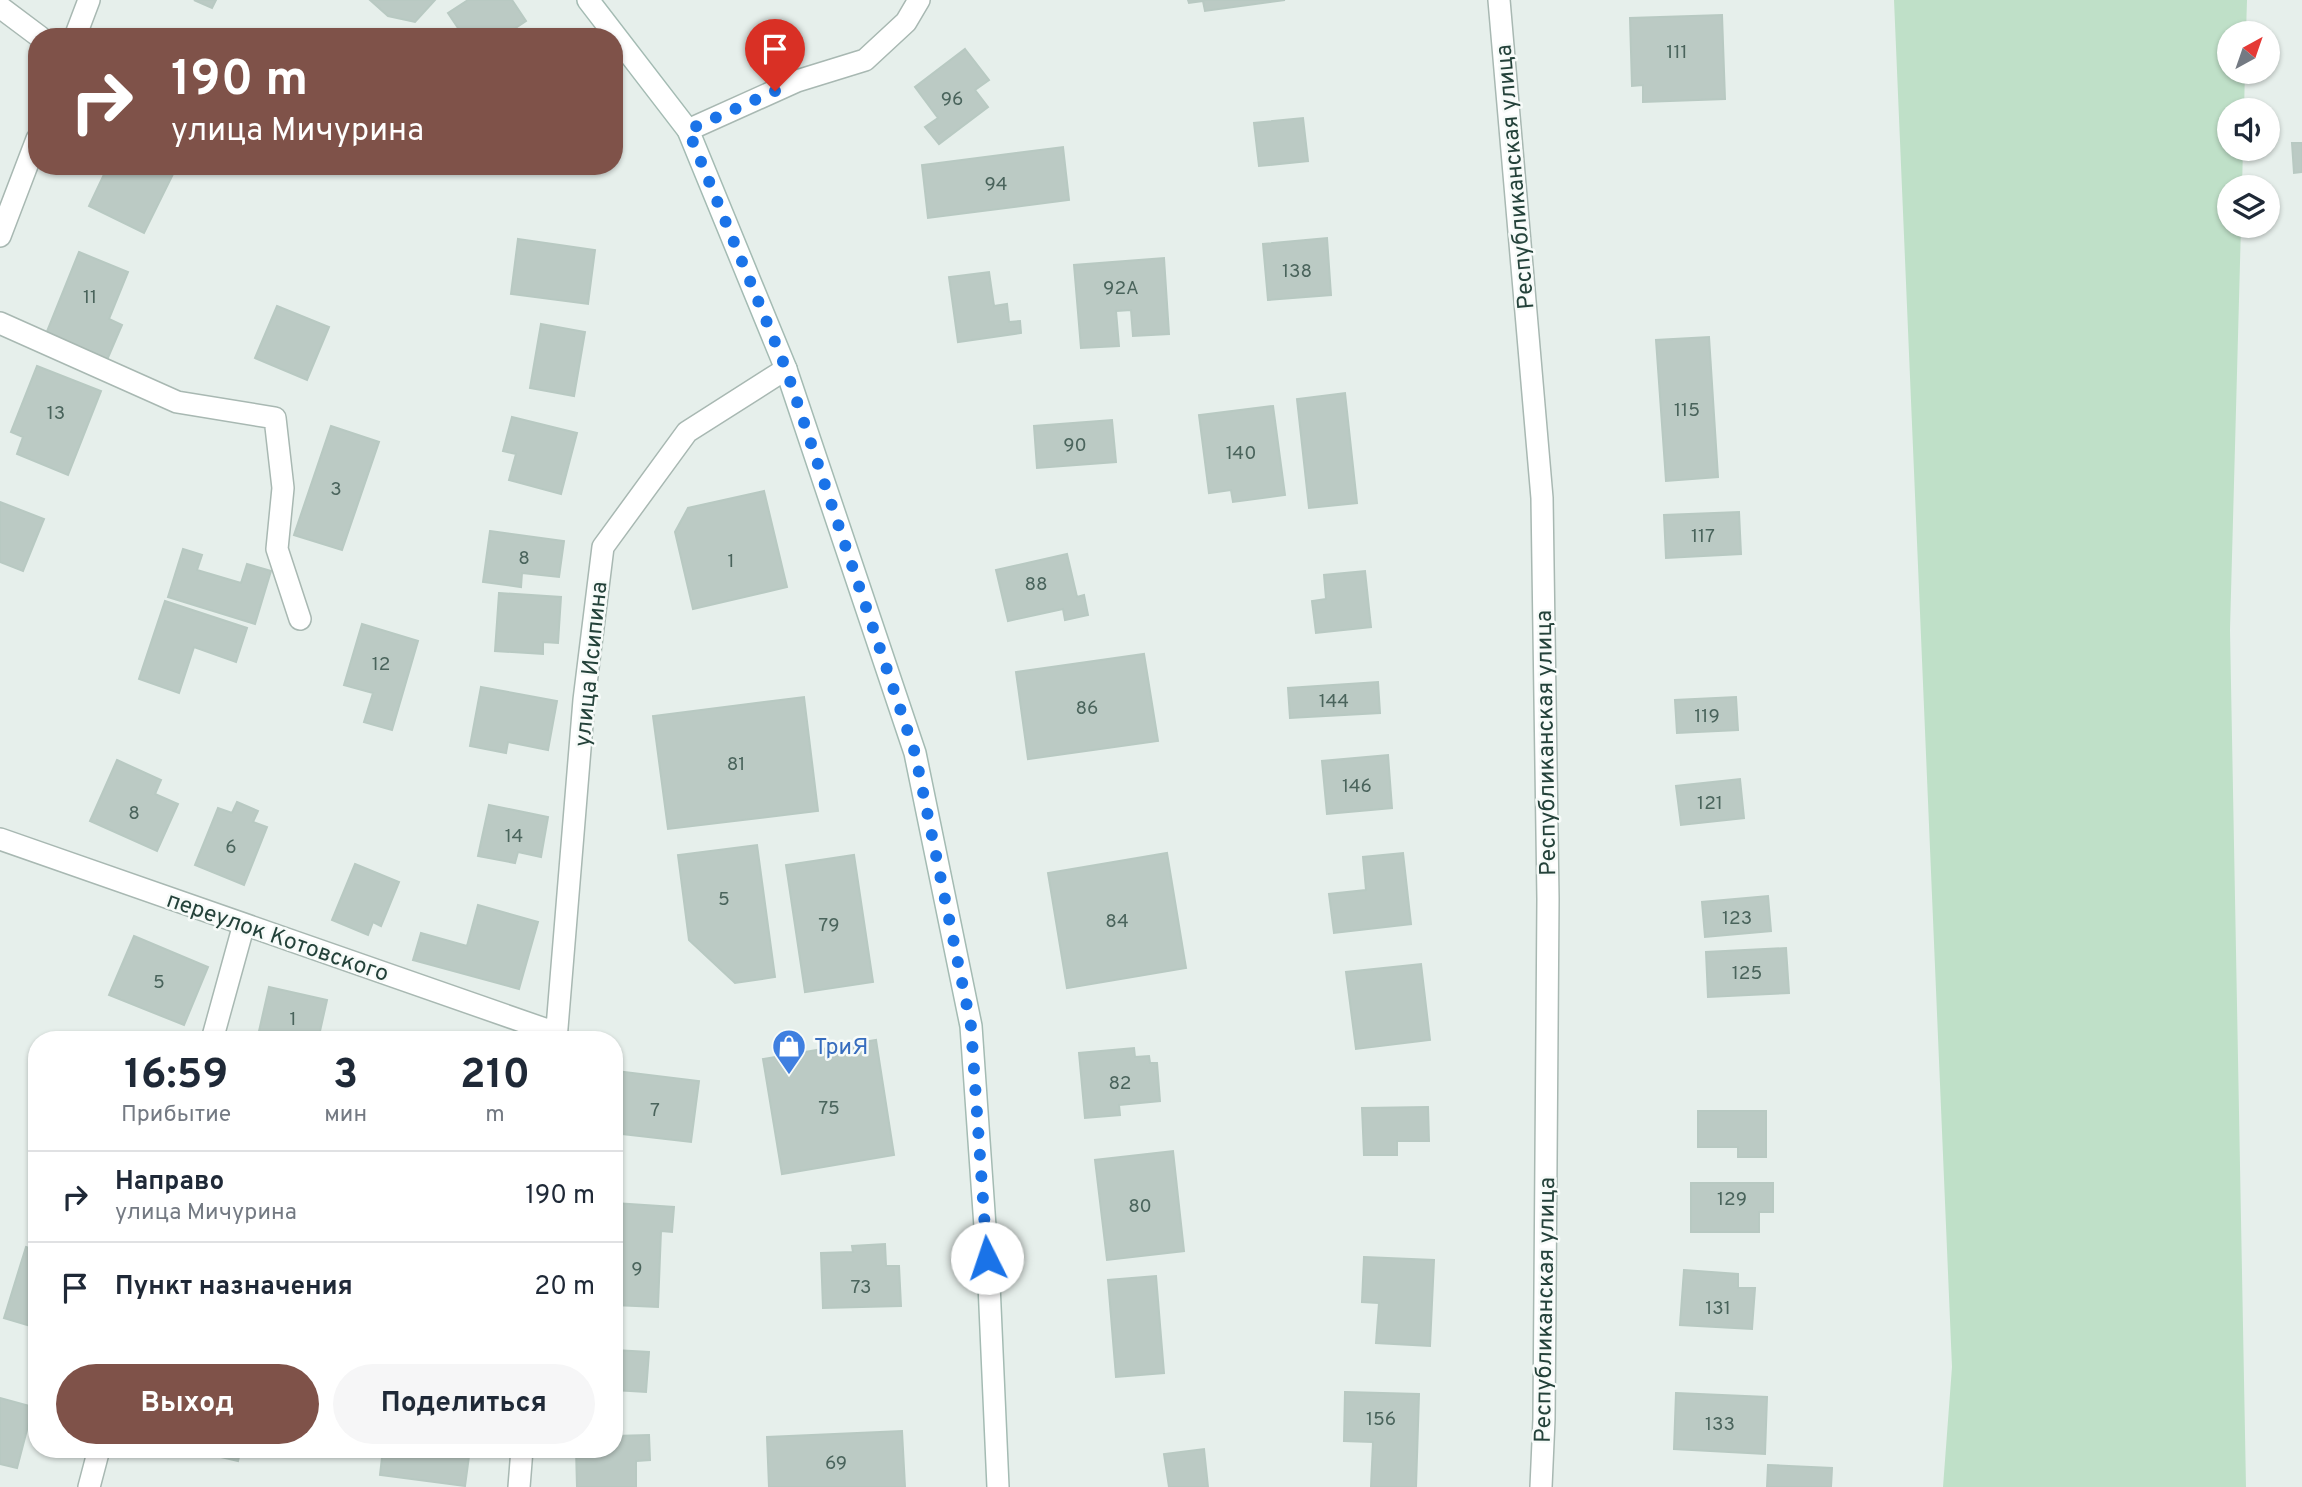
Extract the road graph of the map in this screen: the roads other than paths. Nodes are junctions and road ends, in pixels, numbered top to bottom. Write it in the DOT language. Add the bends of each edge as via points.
graph roads {
  1 [pos="89,0"];
  2 [pos="588,0"];
  3 [pos="919,0"];
  4 [pos="1499,0"];
  5 [pos="0,7"];
  6 [pos="28,28"];
  7 [pos="78,28"];
  8 [pos="610,28"];
  9 [pos="623,46"];
  10 [pos="688,130"];
  11 [pos="28,163"];
  12 [pos="0,236"];
  13 [pos="0,323"];
  14 [pos="786,369"];
  15 [pos="300,619"];
  16 [pos="0,839"];
  17 [pos="244,925"];
  18 [pos="215,1031"];
  19 [pos="542,1031"];
  20 [pos="556,1031"];
  21 [pos="97,1458"];
  22 [pos="522,1458"];
  23 [pos="89,1487"];
  24 [pos="519,1487"];
  25 [pos="998,1487"];
  26 [pos="1541,1487"];
  1 -- 7 [label="street"];
  2 -- 8 [label="street"];
  3 -- 10 [label="street" via="906,22 865,60 797,81"];
  4 -- 26 [label="street, Республиканская улица" via="1542,498 1548,899"];
  5 -- 6 [label="street"];
  9 -- 10 [label="street"];
  10 -- 14 [label="street"];
  11 -- 12 [label="street"];
  13 -- 15 [label="street" via="177,402 275,418 283,488 277,549"];
  14 -- 20 [label="street, улица Исипина" via="687,432 603,547 584,700"];
  14 -- 25 [label="street" via="915,753 971,1026"];
  16 -- 17 [label="street, переулок Котовского"];
  17 -- 18 [label="street"];
  17 -- 19 [label="street, переулок Котовского"];
  21 -- 23 [label="street"];
  22 -- 24 [label="street"];
}
